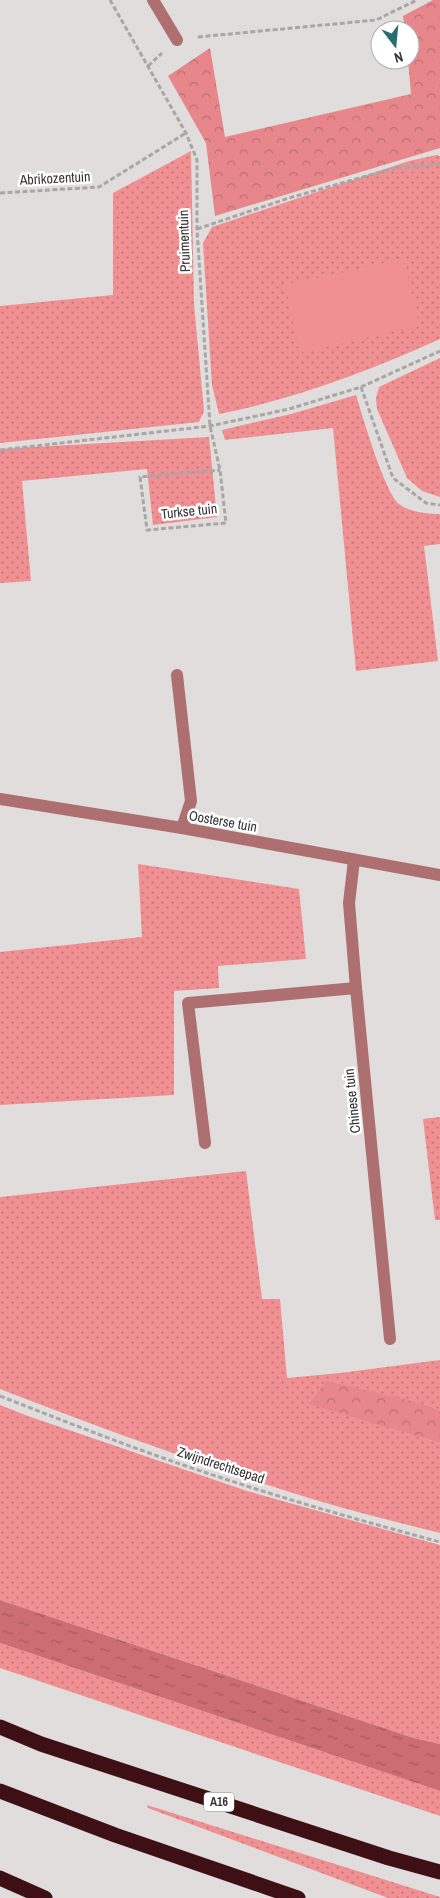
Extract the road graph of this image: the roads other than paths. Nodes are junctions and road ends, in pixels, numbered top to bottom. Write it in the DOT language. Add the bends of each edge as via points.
graph roads {
  1 [pos="154,0"];
  2 [pos="177,40"];
  3 [pos="178,676"];
  4 [pos="0,798"];
  5 [pos="182,828"];
  6 [pos="354,860"];
  7 [pos="440,875"];
  8 [pos="356,988"];
  9 [pos="205,1143"];
  10 [pos="390,1339"];
  11 [pos="0,1727"];
  12 [pos="0,1792"];
  13 [pos="440,1872"];
  14 [pos="0,1878"];
  15 [pos="46,1898"];
  16 [pos="298,1898"];
  1 -- 2 [label="street"];
  3 -- 5 [label="street" via="191,800"];
  4 -- 5 [label="street, Oosterse tuin"];
  5 -- 6 [label="street, Oosterse tuin"];
  6 -- 7 [label="street, Oosterse tuin"];
  6 -- 8 [label="street, Chinese tuin" via="349,903"];
  8 -- 9 [label="street" via="188,1003"];
  8 -- 10 [label="street, Chinese tuin"];
  11 -- 13 [label="highway, A16" via="41,1744"];
  12 -- 16 [label="highway"];
  14 -- 15 [label="highway"];
}
